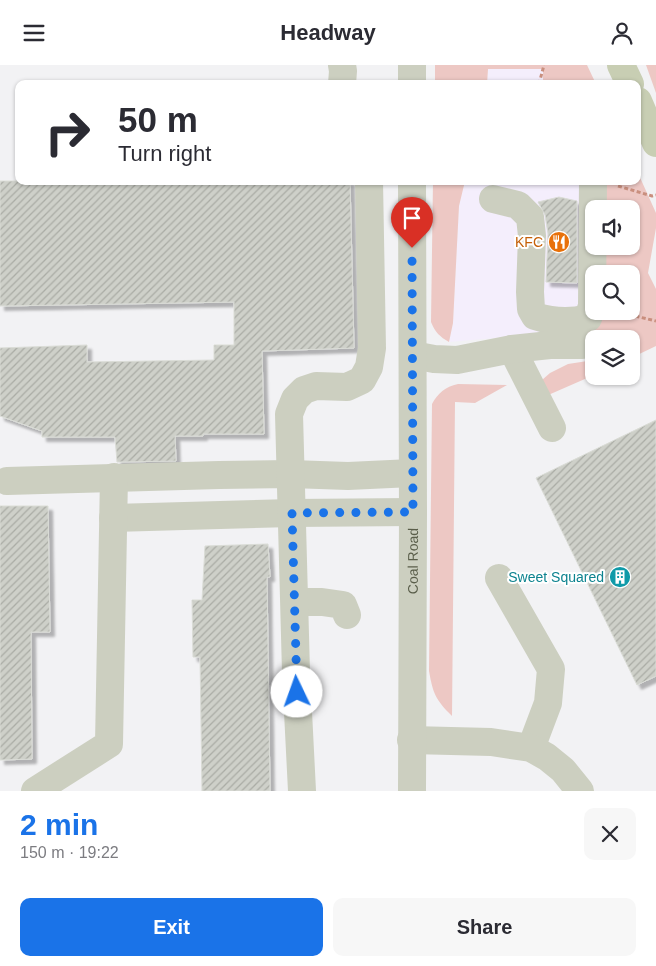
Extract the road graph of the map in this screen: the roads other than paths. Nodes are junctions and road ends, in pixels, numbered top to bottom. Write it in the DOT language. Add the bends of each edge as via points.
graph roads {
  1 [pos="342,65"];
  2 [pos="412,65"];
  3 [pos="621,65"];
  4 [pos="342,80"];
  5 [pos="412,80"];
  6 [pos="628,80"];
  7 [pos="641,108"];
  8 [pos="656,143"];
  9 [pos="369,185"];
  10 [pos="412,185"];
  11 [pos="601,185"];
  12 [pos="493,199"];
  13 [pos="582,345"];
  14 [pos="512,349"];
  15 [pos="412,355"];
  16 [pos="552,428"];
  17 [pos="412,473"];
  18 [pos="291,474"];
  19 [pos="114,477"];
  20 [pos="7,481"];
  21 [pos="413,512"];
  22 [pos="292,513"];
  23 [pos="113,518"];
  24 [pos="499,578"];
  25 [pos="295,602"];
  26 [pos="347,615"];
  27 [pos="411,740"];
  28 [pos="531,749"];
  29 [pos="35,791"];
  30 [pos="302,791"];
  31 [pos="412,791"];
  32 [pos="580,791"];
  1 -- 4 [label="street"];
  2 -- 5 [label="street"];
  3 -- 6 [label="main road"];
  7 -- 8 [label="main road"];
  9 -- 18 [label="street" via="370,367 362,380 347,387 316,385 295,399 289,414"];
  10 -- 15 [label="street, Coal Road"];
  11 -- 12 [label="street" via="592,306 588,318 576,321 535,316 530,292 530,217 518,205"];
  13 -- 14 [label="street"];
  14 -- 15 [label="street" via="457,360"];
  14 -- 16 [label="street"];
  15 -- 17 [label="street, Coal Road"];
  17 -- 18 [label="street" via="348,477"];
  17 -- 21 [label="street, Coal Road"];
  18 -- 19 [label="street"];
  18 -- 22 [label="street"];
  19 -- 20 [label="street"];
  19 -- 23 [label="street"];
  21 -- 22 [label="street"];
  21 -- 27 [label="street, Coal Road"];
  22 -- 23 [label="street"];
  22 -- 25 [label="street"];
  23 -- 29 [label="street" via="109,744"];
  24 -- 28 [label="street" via="551,669 548,703"];
  25 -- 26 [label="street" via="343,605"];
  25 -- 30 [label="street"];
  27 -- 28 [label="street" via="491,742"];
  27 -- 31 [label="street, Coal Road"];
  28 -- 32 [label="street" via="563,770"];
}
